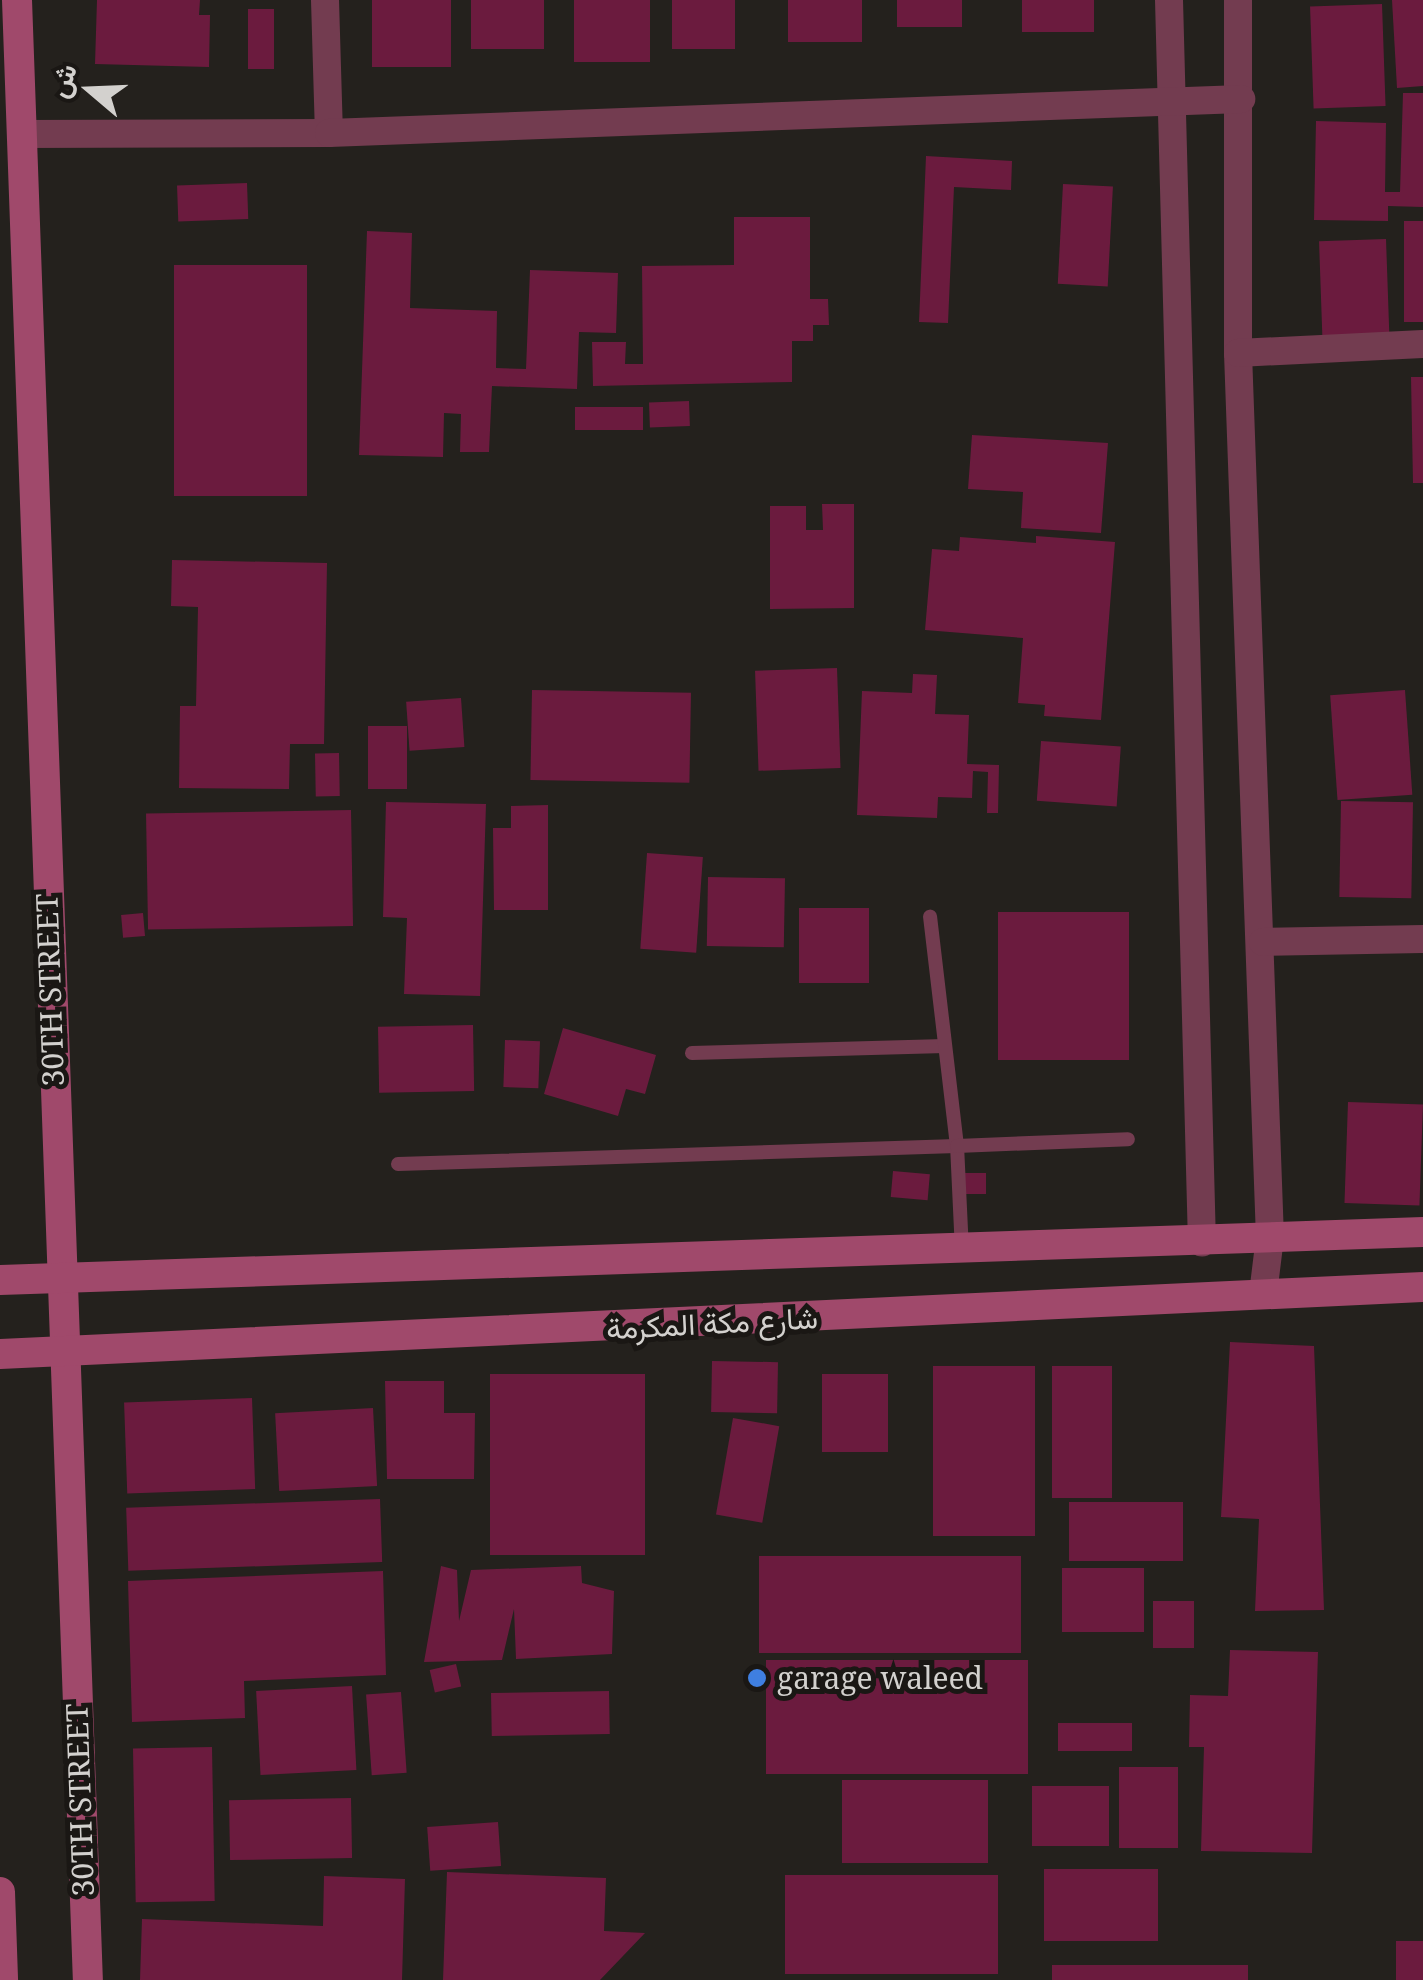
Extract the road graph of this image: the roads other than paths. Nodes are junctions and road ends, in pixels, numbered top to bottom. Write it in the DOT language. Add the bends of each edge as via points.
graph roads {
  1 [pos="18,0"];
  2 [pos="326,0"];
  3 [pos="1169,0"];
  4 [pos="1238,0"];
  5 [pos="1173,95"];
  6 [pos="1241,99"];
  7 [pos="22,134"];
  8 [pos="328,134"];
  9 [pos="1423,344"];
  10 [pos="1238,353"];
  11 [pos="930,916"];
  12 [pos="1423,939"];
  13 [pos="1262,942"];
  14 [pos="945,1046"];
  15 [pos="692,1053"];
  16 [pos="1128,1139"];
  17 [pos="957,1146"];
  18 [pos="398,1164"];
  19 [pos="1423,1232"];
  20 [pos="1270,1237"];
  21 [pos="1202,1243"];
  22 [pos="962,1252"];
  23 [pos="60,1277"];
  24 [pos="0,1280"];
  25 [pos="1423,1287"];
  26 [pos="1263,1294"];
  27 [pos="61,1351"];
  28 [pos="0,1354"];
  29 [pos="0,1892"];
  30 [pos="3,1980"];
  31 [pos="88,1980"];
  1 -- 7 [label="main road, 30TH STREET"];
  2 -- 8 [label="street"];
  3 -- 5 [label="street"];
  4 -- 6 [label="street"];
  5 -- 6 [label="street"];
  5 -- 8 [label="street"];
  5 -- 21 [label="street"];
  6 -- 10 [label="street"];
  7 -- 8 [label="street"];
  7 -- 23 [label="main road, 30TH STREET"];
  9 -- 10 [label="street"];
  10 -- 13 [label="street"];
  11 -- 14 [label="lane"];
  12 -- 13 [label="street"];
  13 -- 20 [label="street"];
  14 -- 15 [label="lane"];
  14 -- 17 [label="lane"];
  16 -- 17 [label="lane"];
  17 -- 18 [label="lane"];
  17 -- 22 [label="lane"];
  19 -- 20 [label="main road, شارع مكة المكرمة"];
  20 -- 21 [label="main road, شارع مكة المكرمة"];
  20 -- 26 [label="street"];
  21 -- 22 [label="main road, شارع مكة المكرمة"];
  22 -- 23 [label="main road, شارع مكة المكرمة"];
  23 -- 24 [label="main road, شارع مكة المكرمة"];
  23 -- 27 [label="main road, 30TH STREET"];
  25 -- 26 [label="main road, شارع مكة المكرمة"];
  26 -- 27 [label="main road, شارع مكة المكرمة"];
  27 -- 28 [label="main road, شارع مكة المكرمة"];
  27 -- 31 [label="main road, 30TH STREET"];
  29 -- 30 [label="main road"];
}
